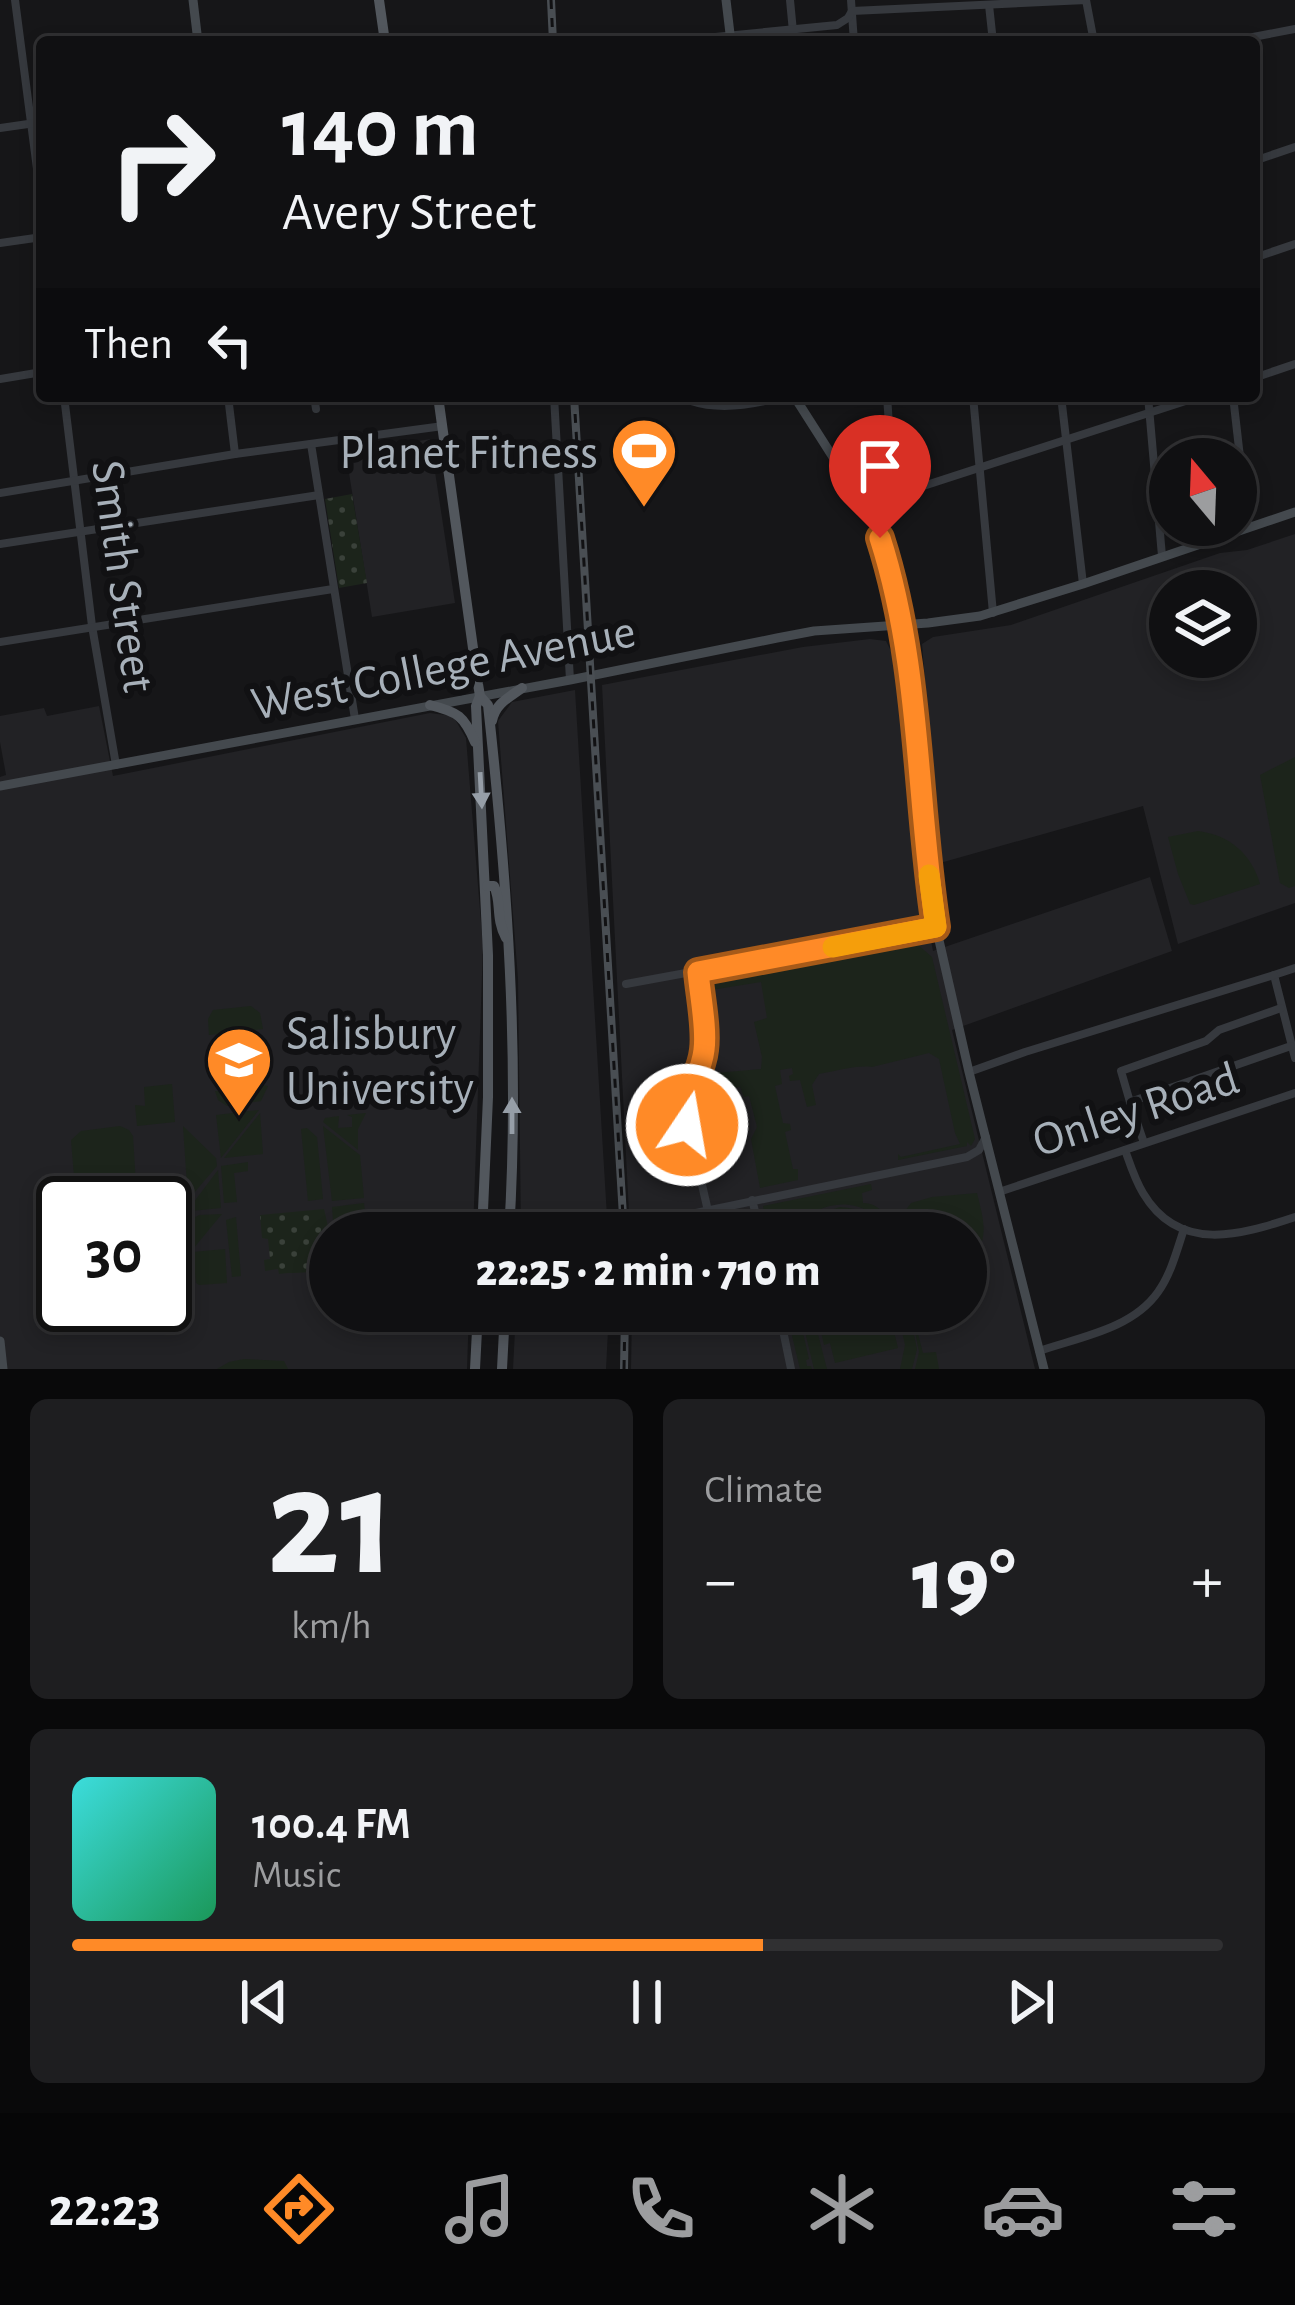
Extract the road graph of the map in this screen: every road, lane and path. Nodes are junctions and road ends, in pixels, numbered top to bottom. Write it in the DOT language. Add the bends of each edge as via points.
graph roads {
  1 [pos="15,0"];
  2 [pos="193,0"];
  3 [pos="379,0"];
  4 [pos="726,0"];
  5 [pos="790,0"];
  6 [pos="850,0"];
  7 [pos="1086,0"];
  8 [pos="989,4"];
  9 [pos="852,11"];
  10 [pos="1295,29"];
  11 [pos="793,30"];
  12 [pos="197,36"];
  13 [pos="384,36"];
  14 [pos="731,36"];
  15 [pos="746,36"];
  16 [pos="794,36"];
  17 [pos="854,36"];
  18 [pos="992,36"];
  19 [pos="1093,36"];
  20 [pos="1258,36"];
  21 [pos="36,123"];
  22 [pos="30,124"];
  23 [pos="0,128"];
  24 [pos="1295,147"];
  25 [pos="1260,159"];
  26 [pos="36,166"];
  27 [pos="36,238"];
  28 [pos="0,243"];
  29 [pos="1295,244"];
  30 [pos="1260,256"];
  31 [pos="1295,364"];
  32 [pos="36,373"];
  33 [pos="1260,376"];
  34 [pos="0,379"];
  35 [pos="65,402"];
  36 [pos="229,402"];
  37 [pos="315,402"];
  38 [pos="439,402"];
  39 [pos="554,402"];
  40 [pos="695,402"];
  41 [pos="764,402"];
  42 [pos="798,402"];
  43 [pos="887,402"];
  44 [pos="975,402"];
  45 [pos="1062,402"];
  46 [pos="1149,402"];
  47 [pos="1185,402"];
  48 [pos="1234,402"];
  49 [pos="316,410"];
  50 [pos="1150,414"];
  51 [pos="443,426"];
  52 [pos="1238,438"];
  53 [pos="1066,440"];
  54 [pos="310,444"];
  55 [pos="235,454"];
  56 [pos="981,468"];
  57 [pos="75,480"];
  58 [pos="0,494"];
  59 [pos="319,495"];
  60 [pos="894,496"];
  61 [pos="866,509"];
  62 [pos="1295,512"];
  63 [pos="1257,524"];
  64 [pos="81,531"];
  65 [pos="0,544"];
  66 [pos="1192,546"];
  67 [pos="1162,556"];
  68 [pos="1082,584"];
  69 [pos="333,589"];
  70 [pos="993,613"];
  71 [pos="902,624"];
  72 [pos="92,626"];
  73 [pos="0,642"];
  74 [pos="570,680"];
  75 [pos="522,688"];
  76 [pos="480,696"];
  77 [pos="430,705"];
  78 [pos="355,719"];
  79 [pos="491,730"];
  80 [pos="478,749"];
  81 [pos="116,765"];
  82 [pos="0,786"];
  83 [pos="487,886"];
  84 [pos="936,927"];
  85 [pos="507,941"];
  86 [pos="1295,968"];
  87 [pos="698,972"];
  88 [pos="1274,975"];
  89 [pos="626,984"];
  90 [pos="1281,1008"];
  91 [pos="1292,1046"];
  92 [pos="1295,1058"];
  93 [pos="969,1072"];
  94 [pos="1295,1093"];
  95 [pos="1130,1102"];
  96 [pos="986,1138"];
  97 [pos="1144,1143"];
  98 [pos="1125,1150"];
  99 [pos="999,1192"];
  100 [pos="752,1200"];
  101 [pos="708,1211"];
  102 [pos="483,1212"];
  103 [pos="510,1212"];
  104 [pos="703,1212"];
  105 [pos="755,1212"];
  106 [pos="1295,1217"];
  107 [pos="1184,1229"];
  108 [pos="477,1332"];
  109 [pos="504,1332"];
  110 [pos="783,1332"];
  111 [pos="0,1341"];
  112 [pos="1039,1351"];
  113 [pos="3,1369"];
  114 [pos="475,1369"];
  115 [pos="502,1369"];
  116 [pos="791,1369"];
  117 [pos="1044,1369"];
  1 -- 22 [label="street"];
  2 -- 12 [label="street"];
  3 -- 13 [label="main road"];
  4 -- 14 [label="street"];
  5 -- 11 [label="street"];
  6 -- 9 [label="street"];
  7 -- 8 [label="street"];
  7 -- 19 [label="street"];
  8 -- 9 [label="street"];
  8 -- 18 [label="street"];
  9 -- 11 [label="street" via="837,25"];
  9 -- 17 [label="street"];
  10 -- 20 [label="street"];
  11 -- 15 [label="street"];
  11 -- 16 [label="street"];
  21 -- 22 [label="street"];
  22 -- 23 [label="street"];
  22 -- 26 [label="street"];
  24 -- 25 [label="street"];
  27 -- 28 [label="street"];
  29 -- 30 [label="street"];
  31 -- 33 [label="street"];
  32 -- 34 [label="street"];
  35 -- 57 [label="street, Smith Street"];
  36 -- 55 [label="street"];
  37 -- 49 [label="street"];
  38 -- 51 [label="main road"];
  39 -- 74 [label="street"];
  40 -- 41 [label="street"];
  42 -- 61 [label="street"];
  43 -- 60 [label="street"];
  44 -- 56 [label="street"];
  45 -- 53 [label="street"];
  46 -- 50 [label="street"];
  47 -- 50 [label="street"];
  48 -- 52 [label="street"];
  50 -- 53 [label="street"];
  50 -- 67 [label="street"];
  51 -- 54 [label="street"];
  51 -- 76 [label="main road"];
  53 -- 56 [label="street"];
  53 -- 68 [label="street"];
  54 -- 55 [label="street"];
  54 -- 59 [label="street"];
  55 -- 57 [label="street"];
  56 -- 60 [label="street"];
  56 -- 70 [label="street"];
  57 -- 58 [label="street"];
  57 -- 64 [label="street, Smith Street"];
  59 -- 64 [label="street"];
  59 -- 69 [label="street"];
  60 -- 61 [label="street"];
  61 -- 71 [label="street"];
  62 -- 63 [label="street, West College Avenue"];
  64 -- 65 [label="street"];
  64 -- 72 [label="street, Smith Street"];
  66 -- 67 [label="street, West College Avenue"];
  67 -- 68 [label="street, West College Avenue"];
  68 -- 70 [label="street, West College Avenue"];
  69 -- 72 [label="street"];
  69 -- 78 [label="street"];
  70 -- 71 [label="street, West College Avenue"];
  71 -- 74 [label="street, West College Avenue" via="795,634"];
  71 -- 84 [label="street"];
  72 -- 73 [label="street"];
  72 -- 81 [label="street, Smith Street"];
  74 -- 75 [label="street, West College Avenue"];
  75 -- 76 [label="street, West College Avenue"];
  75 -- 79 [label="main road" via="496,708"];
  76 -- 77 [label="street, West College Avenue"];
  76 -- 79 [label="main road"];
  76 -- 80 [label="main road"];
  77 -- 78 [label="street, West College Avenue"];
  77 -- 80 [label="main road" via="454,711"];
  78 -- 81 [label="street, West College Avenue"];
  79 -- 85 [label="main road"];
  80 -- 83 [label="main road, one-way"];
  81 -- 82 [label="street, West College Avenue"];
  83 -- 85 [label="main road" via="497,891"];
  83 -- 102 [label="main road"];
  84 -- 87 [label="street"];
  84 -- 93 [label="street"];
  103 -- 85 [label="main road, one-way"];
  86 -- 88 [label="street"];
  87 -- 89 [label="street"];
  87 -- 101 [label="street" via="705,1048 686,1115"];
  88 -- 90 [label="street"];
  88 -- 93 [label="street"];
  90 -- 91 [label="street"];
  90 -- 95 [label="street" via="1121,1071"];
  91 -- 92 [label="street"];
  91 -- 95 [label="street"];
  93 -- 96 [label="street"];
  94 -- 97 [label="street, Onley Road"];
  95 -- 97 [label="street"];
  96 -- 99 [label="street"];
  96 -- 100 [label="street" via="967,1157"];
  97 -- 98 [label="street, Onley Road"];
  98 -- 99 [label="street, Onley Road"];
  98 -- 107 [label="street" via="1145,1198"];
  99 -- 112 [label="street"];
  100 -- 101 [label="street"];
  100 -- 105 [label="street"];
  101 -- 104 [label="street"];
  106 -- 107 [label="street" via="1228,1235"];
  107 -- 112 [label="street" via="1160,1290 1139,1313"];
  108 -- 114 [label="main road"];
  109 -- 115 [label="main road"];
  110 -- 116 [label="street"];
  111 -- 113 [label="street"];
  112 -- 117 [label="street"];
}
